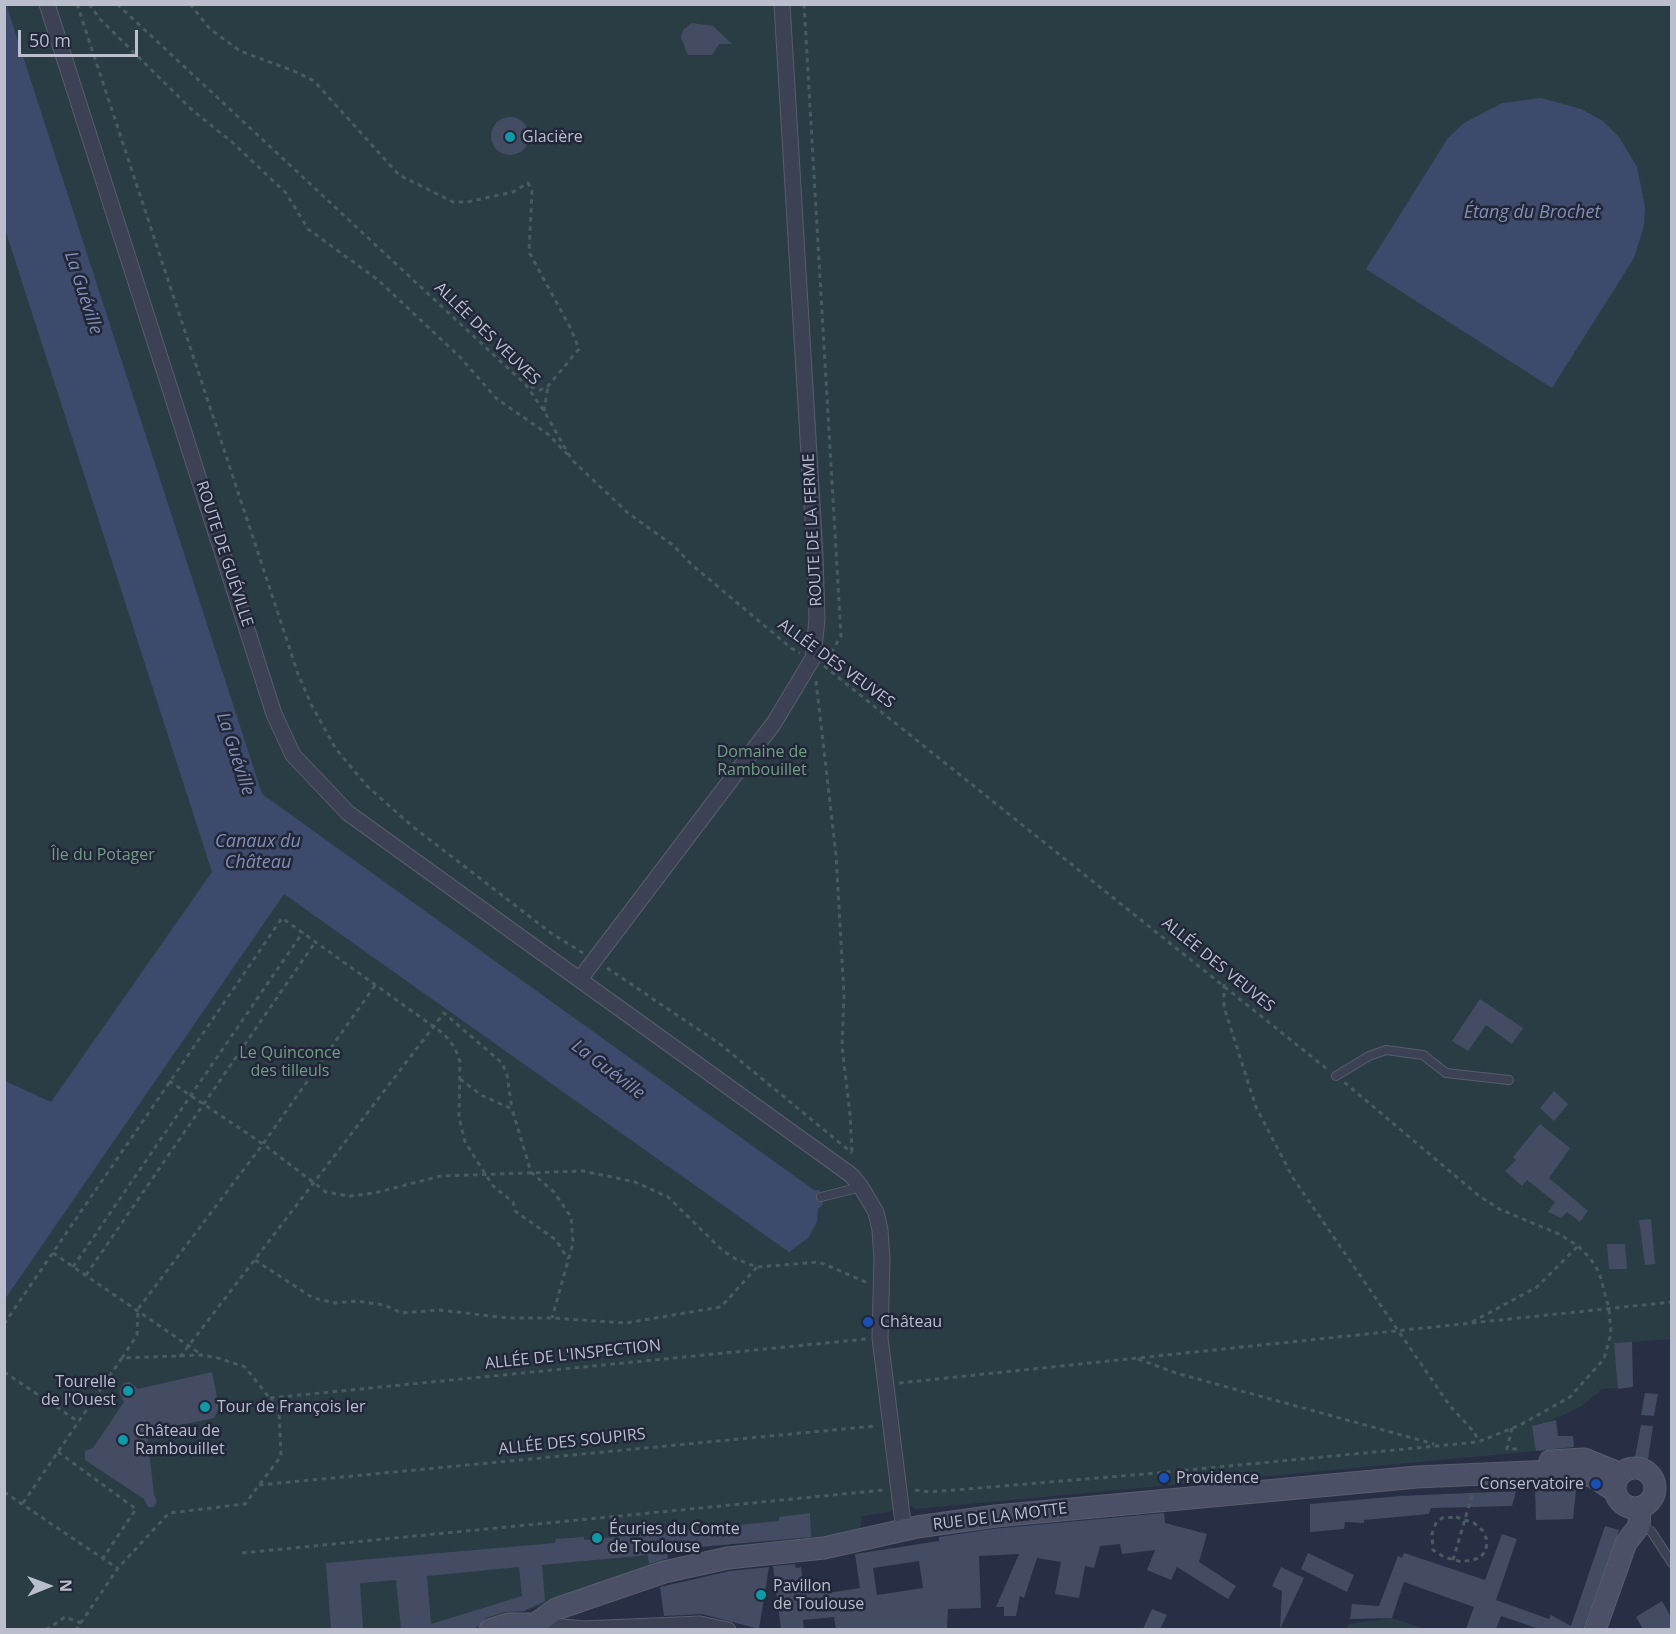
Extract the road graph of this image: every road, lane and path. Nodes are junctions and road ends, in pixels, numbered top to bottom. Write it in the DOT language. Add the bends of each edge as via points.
graph roads {
  1 [pos="47,4"];
  2 [pos="77,4"];
  3 [pos="89,4"];
  4 [pos="117,4"];
  5 [pos="190,4"];
  6 [pos="782,4"];
  7 [pos="804,4"];
  8 [pos="526,385"];
  9 [pos="548,386"];
  10 [pos="544,411"];
  11 [pos="572,460"];
  12 [pos="813,658"];
  13 [pos="303,932"];
  14 [pos="316,941"];
  15 [pos="594,960"];
  16 [pos="580,979"];
  17 [pos="376,984"];
  18 [pos="1224,984"];
  19 [pos="433,1027"];
  20 [pos="1336,1076"];
  21 [pos="460,1079"];
  22 [pos="1509,1080"];
  23 [pos="169,1081"];
  24 [pos="190,1096"];
  25 [pos="204,1105"];
  26 [pos="512,1109"];
  27 [pos="263,1144"];
  28 [pos="852,1153"];
  29 [pos="531,1172"];
  30 [pos="484,1173"];
  31 [pos="851,1175"];
  32 [pos="313,1184"];
  33 [pos="861,1187"];
  34 [pos="821,1197"];
  35 [pos="1578,1245"];
  36 [pos="53,1253"];
  37 [pos="568,1259"];
  38 [pos="255,1260"];
  39 [pos="73,1267"];
  40 [pos="757,1267"];
  41 [pos="86,1275"];
  42 [pos="880,1289"];
  43 [pos="1671,1302"];
  44 [pos="1609,1308"];
  45 [pos="138,1309"];
  46 [pos="552,1318"];
  47 [pos="1470,1323"];
  48 [pos="4,1324"];
  49 [pos="1398,1331"];
  50 [pos="880,1338"];
  51 [pos="189,1346"];
  52 [pos="202,1355"];
  53 [pos="180,1357"];
  54 [pos="122,1358"];
  55 [pos="1136,1358"];
  56 [pos="4,1372"];
  57 [pos="885,1385"];
  58 [pos="269,1398"];
  59 [pos="79,1422"];
  60 [pos="889,1425"];
  61 [pos="1512,1428"];
  62 [pos="1478,1442"];
  63 [pos="1436,1445"];
  64 [pos="58,1452"];
  65 [pos="1517,1452"];
  66 [pos="1477,1481"];
  67 [pos="1618,1482"];
  68 [pos="1664,1484"];
  69 [pos="259,1485"];
  70 [pos="897,1488"];
  71 [pos="4,1492"];
  72 [pos="23,1503"];
  73 [pos="1639,1517"];
  74 [pos="1466,1519"];
  75 [pos="904,1531"];
  76 [pos="242,1553"];
  77 [pos="104,1558"];
  78 [pos="1453,1560"];
  79 [pos="1671,1563"];
  80 [pos="118,1568"];
  81 [pos="81,1623"];
  82 [pos="535,1626"];
  83 [pos="46,1629"];
  84 [pos="76,1629"];
  85 [pos="490,1629"];
  86 [pos="728,1629"];
  87 [pos="1595,1629"];
  1 -- 16 [label="street, ROUTE DE GUÉVILLE" via="274,714 293,755 348,813"];
  2 -- 15 [label="path" via="298,674 312,706 336,749 367,786 412,826 550,933"];
  3 -- 11 [label="path" via="192,110 286,193 309,229 378,280 460,357 497,399 549,435"];
  4 -- 8 [label="path, ALLÉE DES VEUVES"];
  5 -- 9 [label="path" via="210,29 240,51 314,81 399,175 453,202 513,192 528,183 532,191 529,252 579,349"];
  6 -- 12 [label="street, ROUTE DE LA FERME" via="815,555 817,619"];
  7 -- 12 [label="path" via="841,636 829,655"];
  8 -- 9 [label="path" via="540,390"];
  8 -- 10 [label="path, ALLÉE DES VEUVES"];
  9 -- 10 [label="path"];
  10 -- 11 [label="path, ALLÉE DES VEUVES"];
  11 -- 12 [label="path, ALLÉE DES VEUVES" via="628,513 675,546 790,648"];
  12 -- 15 [label="street, ROUTE DE LA FERME" via="774,723"];
  12 -- 18 [label="path, ALLÉE DES VEUVES"];
  12 -- 28 [label="path" via="836,855 844,995 842,1046"];
  13 -- 14 [label="path"];
  13 -- 23 [label="path" via="282,918"];
  13 -- 24 [label="path"];
  14 -- 17 [label="path"];
  14 -- 25 [label="path"];
  15 -- 16 [label="street, ROUTE DE LA FERME"];
  15 -- 28 [label="path" via="720,1044"];
  16 -- 31 [label="street, ROUTE DE GUÉVILLE"];
  17 -- 19 [label="path"];
  17 -- 27 [label="path"];
  18 -- 20 [label="path, ALLÉE DES VEUVES"];
  18 -- 49 [label="path" via="1224,1007 1256,1107 1293,1178"];
  19 -- 21 [label="path" via="455,1048"];
  19 -- 26 [label="path" via="444,1013 497,1058 507,1075"];
  19 -- 32 [label="path"];
  20 -- 22 [label="lane" via="1386,1050 1423,1055 1446,1073"];
  20 -- 35 [label="path, ALLÉE DES VEUVES" via="1478,1195"];
  21 -- 26 [label="path" via="481,1095"];
  21 -- 30 [label="path" via="459,1117 465,1142"];
  23 -- 24 [label="path"];
  23 -- 36 [label="path"];
  24 -- 25 [label="path"];
  24 -- 39 [label="path"];
  25 -- 27 [label="path"];
  25 -- 41 [label="path"];
  26 -- 29 [label="path"];
  27 -- 32 [label="path"];
  27 -- 45 [label="path"];
  28 -- 31 [label="path"];
  29 -- 30 [label="path"];
  29 -- 37 [label="path" via="554,1192 572,1217 574,1234"];
  29 -- 40 [label="path" via="583,1171 646,1186 677,1205 723,1251"];
  30 -- 32 [label="path" via="428,1178 350,1196 326,1192"];
  30 -- 37 [label="path" via="513,1203 514,1211 556,1240"];
  31 -- 33 [label="street, ROUTE DE GUÉVILLE"];
  32 -- 38 [label="path"];
  33 -- 34 [label="lane"];
  33 -- 42 [label="street, ROUTE DE GUÉVILLE" via="876,1212 880,1230"];
  35 -- 44 [label="path, ALLÉE DES VEUVES" via="1599,1272"];
  35 -- 47 [label="path" via="1537,1287"];
  36 -- 39 [label="path"];
  36 -- 48 [label="path"];
  37 -- 46 [label="path"];
  38 -- 46 [label="path" via="313,1298 335,1304 357,1301 384,1305 402,1313 440,1310 508,1318"];
  38 -- 51 [label="path"];
  39 -- 41 [label="path"];
  40 -- 42 [label="path" via="819,1262"];
  40 -- 46 [label="path" via="721,1307 626,1323"];
  41 -- 45 [label="path"];
  42 -- 50 [label="street, ROUTE DE GUÉVILLE"];
  43 -- 44 [label="path"];
  44 -- 47 [label="path"];
  44 -- 61 [label="path, ALLÉE DES VEUVES" via="1611,1333 1604,1359 1570,1397"];
  45 -- 51 [label="path"];
  45 -- 54 [label="path" via="136,1335"];
  47 -- 49 [label="path"];
  49 -- 55 [label="path"];
  49 -- 62 [label="path"];
  50 -- 57 [label="street, ROUTE DE GUÉVILLE"];
  50 -- 58 [label="path, ALLÉE DE L'INSPECTION"];
  51 -- 52 [label="path"];
  51 -- 53 [label="path"];
  52 -- 53 [label="path"];
  52 -- 58 [label="path" via="245,1367"];
  53 -- 54 [label="path"];
  54 -- 59 [label="path"];
  55 -- 57 [label="path"];
  55 -- 63 [label="path" via="1187,1376"];
  56 -- 59 [label="path"];
  57 -- 60 [label="street, ROUTE DE GUÉVILLE"];
  58 -- 69 [label="path" via="279,1410 281,1456"];
  59 -- 64 [label="path"];
  60 -- 69 [label="path, ALLÉE DES SOUPIRS"];
  60 -- 70 [label="street, ROUTE DE GUÉVILLE"];
  61 -- 62 [label="path, ALLÉE DES VEUVES"];
  61 -- 65 [label="path" via="1507,1449"];
  62 -- 63 [label="path, ALLÉE DES VEUVES"];
  63 -- 70 [label="path, ALLÉE DES VEUVES" via="930,1492"];
  64 -- 72 [label="path"];
  64 -- 77 [label="path" via="136,1509"];
  66 -- 67 [label="street, RUE DE LA MOTTE" via="1520,1462 1584,1460"];
  66 -- 74 [label="path"];
  66 -- 75 [label="street, RUE DE LA MOTTE" via="1405,1478 1062,1509"];
  67 -- 68 [label="street" via="1632,1468 1639,1468"];
  67 -- 73 [label="street" via="1621,1503"];
  68 -- 73 [label="street"];
  69 -- 80 [label="path" via="245,1504 169,1513"];
  70 -- 75 [label="street, ROUTE DE GUÉVILLE"];
  70 -- 76 [label="path, ALLÉE DES VEUVES"];
  71 -- 72 [label="path"];
  72 -- 77 [label="path"];
  73 -- 79 [label="lane"];
  73 -- 87 [label="street"];
  74 -- 78 [label="path"];
  74 -- 78 [label="path" via="1483,1531 1486,1550 1468,1563"];
  74 -- 78 [label="path" via="1442,1518 1432,1534 1433,1550"];
  75 -- 82 [label="street, RUE DE LA MOTTE" via="824,1548 728,1558 664,1572 556,1609"];
  77 -- 80 [label="path"];
  80 -- 81 [label="path"];
  81 -- 83 [label="path" via="65,1617"];
  81 -- 84 [label="path"];
  82 -- 85 [label="street" via="508,1624"];
  82 -- 86 [label="street" via="583,1629 700,1624"];
}
